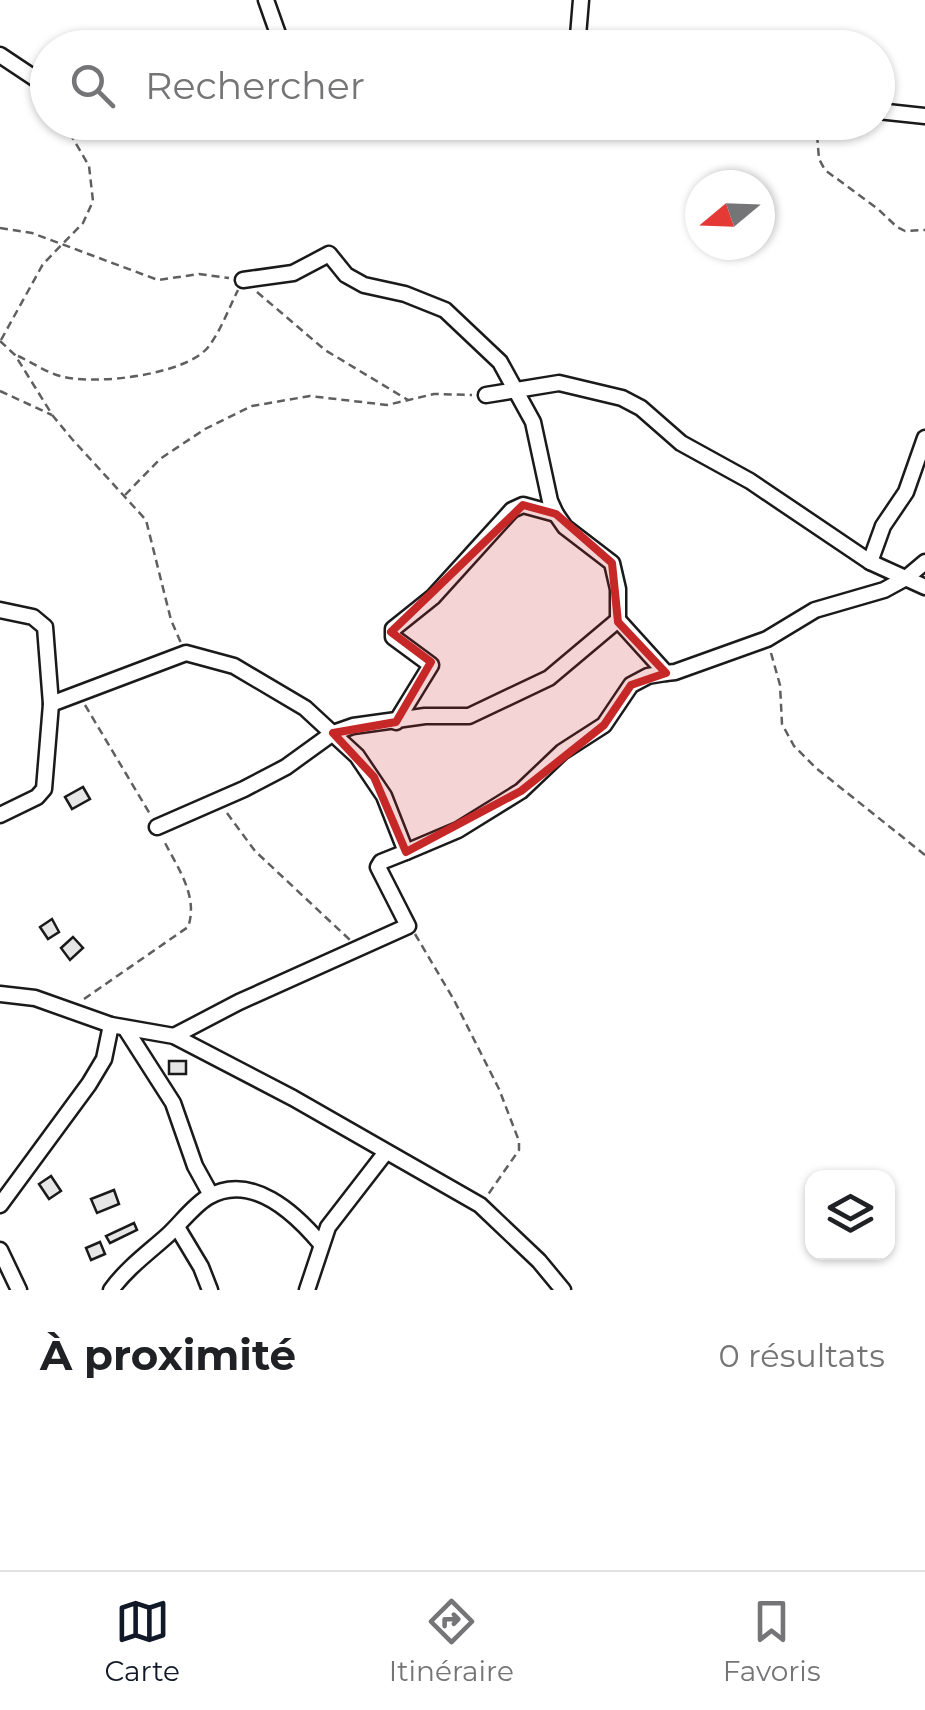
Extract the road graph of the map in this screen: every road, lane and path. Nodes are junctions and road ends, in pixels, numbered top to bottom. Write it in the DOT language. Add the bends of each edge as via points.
graph roads {
  1 [pos="266,0"];
  2 [pos="581,0"];
  3 [pos="277,30"];
  4 [pos="578,30"];
  5 [pos="0,55"];
  6 [pos="30,74"];
  7 [pos="895,113"];
  8 [pos="925,116"];
  9 [pos="74,140"];
  10 [pos="818,140"];
  11 [pos="0,228"];
  12 [pos="925,230"];
  13 [pos="64,244"];
  14 [pos="243,280"];
  15 [pos="0,341"];
  16 [pos="16,355"];
  17 [pos="516,390"];
  18 [pos="0,391"];
  19 [pos="486,395"];
  20 [pos="408,400"];
  21 [pos="53,416"];
  22 [pos="925,438"];
  23 [pos="125,495"];
  24 [pos="556,514"];
  25 [pos="870,562"];
  26 [pos="925,562"];
  27 [pos="906,578"];
  28 [pos="925,587"];
  29 [pos="0,610"];
  30 [pos="618,620"];
  31 [pos="767,639"];
  32 [pos="186,654"];
  33 [pos="666,672"];
  34 [pos="78,696"];
  35 [pos="50,704"];
  36 [pos="396,722"];
  37 [pos="333,733"];
  38 [pos="218,801"];
  39 [pos="0,815"];
  40 [pos="157,827"];
  41 [pos="406,852"];
  42 [pos="925,855"];
  43 [pos="408,926"];
  44 [pos="358,948"];
  45 [pos="0,994"];
  46 [pos="69,1010"];
  47 [pos="118,1026"];
  48 [pos="174,1036"];
  49 [pos="386,1152"];
  50 [pos="211,1195"];
  51 [pos="0,1205"];
  52 [pos="480,1205"];
  53 [pos="177,1227"];
  54 [pos="321,1244"];
  55 [pos="0,1250"];
  56 [pos="19,1290"];
  57 [pos="111,1290"];
  58 [pos="210,1290"];
  59 [pos="307,1290"];
  60 [pos="563,1290"];
  1 -- 3 [label="street"];
  2 -- 4 [label="street"];
  5 -- 6 [label="street"];
  7 -- 8 [label="street"];
  9 -- 13 [label="path" via="89,166 93,202"];
  10 -- 12 [label="path" via="825,170 897,227"];
  11 -- 13 [label="path"];
  13 -- 14 [label="path" via="158,280 199,274"];
  13 -- 15 [label="path" via="43,264"];
  14 -- 16 [label="path" via="208,348 189,362 122,378 62,377"];
  14 -- 17 [label="street" via="294,273 329,254 364,285 444,310 500,362"];
  14 -- 20 [label="path" via="325,350"];
  15 -- 16 [label="path"];
  16 -- 21 [label="path"];
  17 -- 19 [label="street"];
  17 -- 24 [label="street" via="533,422"];
  17 -- 25 [label="street" via="558,383 622,398 681,444 750,481"];
  18 -- 21 [label="path"];
  19 -- 20 [label="path"];
  20 -- 23 [label="path" via="310,396 252,406 160,459"];
  21 -- 23 [label="path"];
  22 -- 25 [label="street"];
  23 -- 32 [label="path" via="150,528 171,620"];
  24 -- 30 [label="street" via="612,562"];
  24 -- 36 [label="street" via="523,504 512,510 392,629 393,637 430,665"];
  25 -- 27 [label="street"];
  26 -- 27 [label="street"];
  27 -- 28 [label="street"];
  27 -- 31 [label="street" via="815,610"];
  29 -- 35 [label="street" via="34,617 45,627"];
  30 -- 33 [label="street"];
  30 -- 36 [label="street" via="549,678 469,716"];
  31 -- 33 [label="street"];
  31 -- 42 [label="path" via="782,724 794,746"];
  32 -- 34 [label="street"];
  32 -- 37 [label="street" via="265,682"];
  33 -- 41 [label="street" via="631,685 604,725 562,752 521,791"];
  34 -- 35 [label="street"];
  34 -- 40 [label="path"];
  35 -- 39 [label="street" via="44,789"];
  36 -- 37 [label="street"];
  37 -- 38 [label="street" via="286,767"];
  37 -- 41 [label="street" via="374,777"];
  38 -- 40 [label="street"];
  38 -- 44 [label="path" via="255,851"];
  40 -- 46 [label="path" via="190,895 188,928"];
  41 -- 43 [label="street" via="378,867"];
  43 -- 44 [label="street"];
  43 -- 52 [label="path" via="454,1000 519,1141"];
  44 -- 48 [label="street"];
  45 -- 46 [label="street"];
  46 -- 47 [label="street"];
  47 -- 48 [label="street"];
  47 -- 50 [label="street" via="172,1102"];
  47 -- 51 [label="street" via="90,1084"];
  48 -- 49 [label="street"];
  49 -- 52 [label="street"];
  49 -- 54 [label="street"];
  50 -- 53 [label="street"];
  50 -- 54 [label="street" via="242,1188 279,1204"];
  52 -- 60 [label="street"];
  53 -- 57 [label="street"];
  53 -- 58 [label="street"];
  54 -- 59 [label="street"];
  55 -- 56 [label="street"];
}
